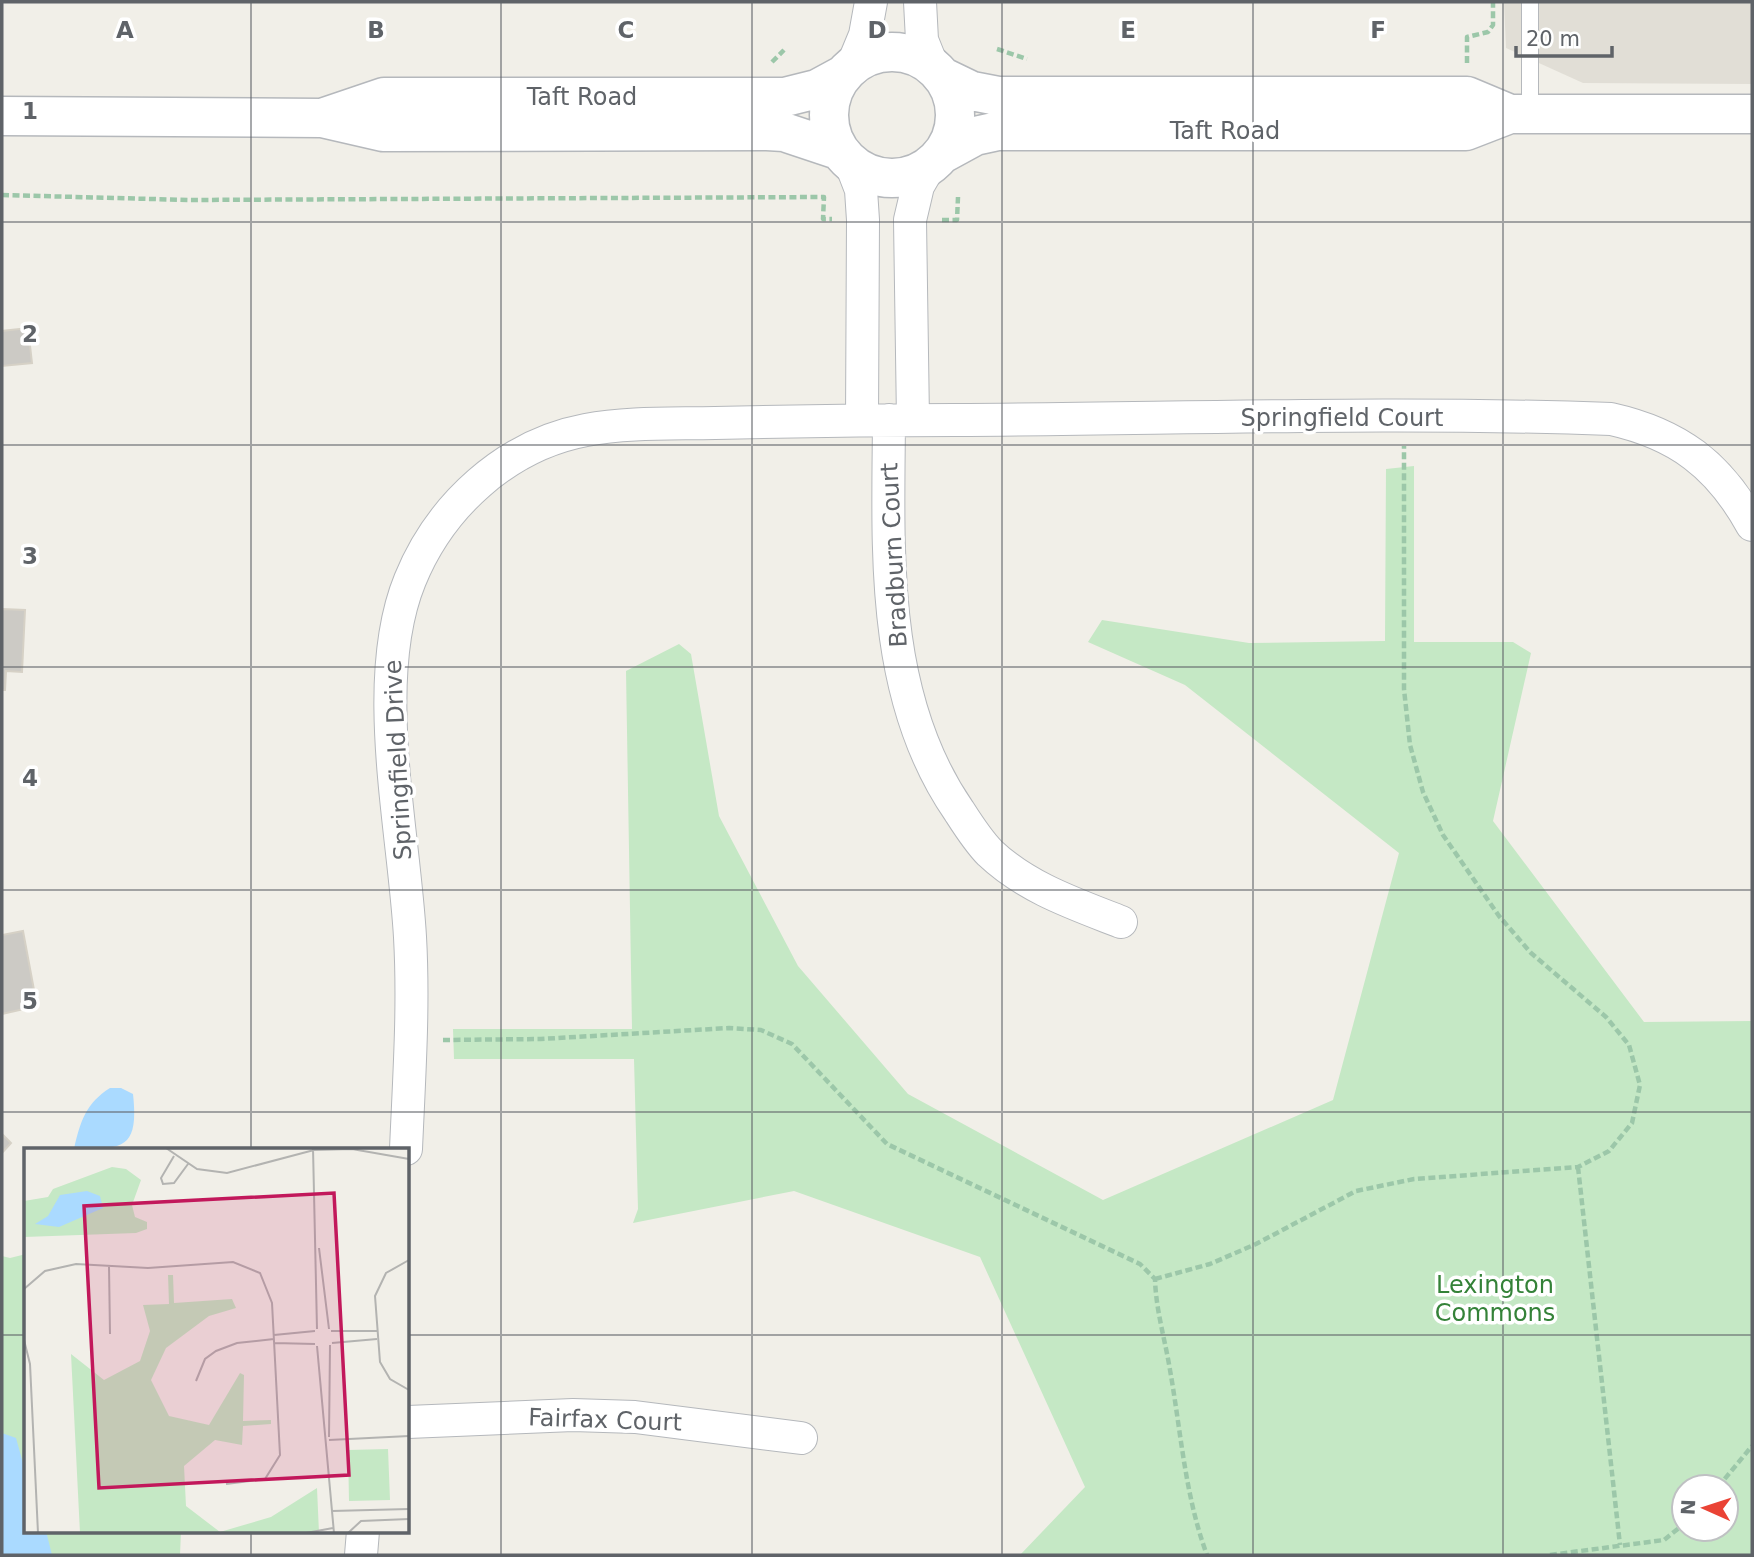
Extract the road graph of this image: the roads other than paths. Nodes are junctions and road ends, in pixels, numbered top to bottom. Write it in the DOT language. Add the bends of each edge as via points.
graph roads {
  1 [pos="871,2"];
  2 [pos="920,2"];
  3 [pos="1530,2"];
  4 [pos="847,70"];
  5 [pos="937,71"];
  6 [pos="1520,114"];
  7 [pos="1752,114"];
  8 [pos="2,116"];
  9 [pos="322,118"];
  10 [pos="844,157"];
  11 [pos="936,160"];
  12 [pos="888,420"];
  13 [pos="1752,525"];
  14 [pos="1121,922"];
  15 [pos="406,1148"];
  16 [pos="410,1422"];
  17 [pos="801,1438"];
  18 [pos="363,1532"];
  19 [pos="361,1555"];
  1 -- 4 [label="street" via="866,36"];
  2 -- 5 [label="street" via="922,40"];
  3 -- 6 [label="lane"];
  4 -- 5 [label="street" via="867,56 891,51 915,55"];
  4 -- 9 [label="street, Taft Road" via="817,89 785,97 384,97"];
  4 -- 10 [label="street" via="832,91 828,111 830,131"];
  5 -- 6 [label="street, Taft Road" via="972,91 998,96 1467,96"];
  5 -- 11 [label="street" via="952,94 955,114 952,135"];
  6 -- 7 [label="street, Taft Road"];
  6 -- 11 [label="street, Taft Road" via="1466,131 998,131 975,136"];
  8 -- 9 [label="street, Taft Road"];
  9 -- 10 [label="street, Taft Road" via="383,132 784,132"];
  10 -- 11 [label="street" via="868,174 888,179 911,176"];
  10 -- 12 [label="street" via="861,190"];
  11 -- 12 [label="street" via="918,186 910,220"];
  12 -- 13 [label="street, Springfield Court" via="1611,419 1666,436 1720,475"];
  12 -- 14 [label="street, Bradburn Court" via="889,544 897,649 918,734 940,783 990,853 1044,892"];
  12 -- 15 [label="street, Springfield Drive" via="660,424 586,430 507,461 473,486 424,550 409,581 392,650 396,785 410,935"];
  16 -- 17 [label="street, Fairfax Court" via="635,1417"];
  18 -- 19 [label="street"];
}
